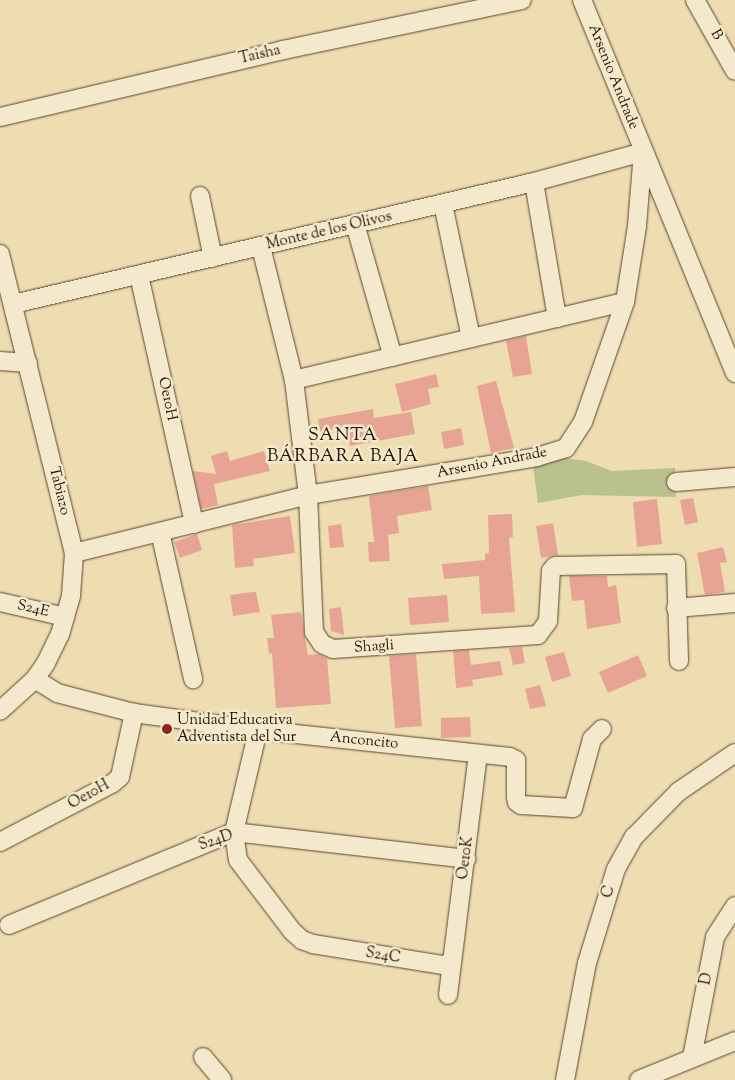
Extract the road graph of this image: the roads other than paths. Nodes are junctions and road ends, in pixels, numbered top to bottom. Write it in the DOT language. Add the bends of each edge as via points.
graph roads {
  1 [pos="522,0"];
  2 [pos="582,0"];
  3 [pos="695,0"];
  4 [pos="735,70"];
  5 [pos="0,118"];
  6 [pos="643,152"];
  7 [pos="534,182"];
  8 [pos="200,196"];
  9 [pos="443,204"];
  10 [pos="355,224"];
  11 [pos="261,246"];
  12 [pos="0,254"];
  13 [pos="213,258"];
  14 [pos="139,275"];
  15 [pos="625,302"];
  16 [pos="13,304"];
  17 [pos="557,318"];
  18 [pos="471,338"];
  19 [pos="393,357"];
  20 [pos="0,361"];
  21 [pos="28,363"];
  22 [pos="735,373"];
  23 [pos="294,380"];
  24 [pos="735,477"];
  25 [pos="676,482"];
  26 [pos="308,495"];
  27 [pos="194,524"];
  28 [pos="160,532"];
  29 [pos="74,553"];
  30 [pos="0,602"];
  31 [pos="735,603"];
  32 [pos="676,608"];
  33 [pos="65,617"];
  34 [pos="680,661"];
  35 [pos="35,679"];
  36 [pos="193,679"];
  37 [pos="0,710"];
  38 [pos="134,713"];
  39 [pos="602,729"];
  40 [pos="258,730"];
  41 [pos="735,753"];
  42 [pos="478,754"];
  43 [pos="234,832"];
  44 [pos="0,842"];
  45 [pos="466,860"];
  46 [pos="735,906"];
  47 [pos="9,925"];
  48 [pos="452,962"];
  49 [pos="448,995"];
  50 [pos="735,1041"];
  51 [pos="203,1057"];
  52 [pos="692,1058"];
  53 [pos="222,1080"];
  54 [pos="566,1080"];
  55 [pos="639,1080"];
  1 -- 5 [label="street, Taisha" via="283,50"];
  2 -- 6 [label="street, Arsenio Andrade"];
  3 -- 4 [label="street, B"];
  6 -- 7 [label="street, Monte de los Olivos"];
  6 -- 15 [label="street, Arsenio Andrade" via="637,226"];
  6 -- 22 [label="street"];
  7 -- 9 [label="street, Monte de los Olivos"];
  7 -- 17 [label="street"];
  8 -- 13 [label="street"];
  9 -- 10 [label="street, Monte de los Olivos"];
  9 -- 18 [label="street"];
  10 -- 11 [label="street, Monte de los Olivos"];
  10 -- 19 [label="street"];
  11 -- 13 [label="street, Monte de los Olivos"];
  11 -- 23 [label="street, Shagli"];
  12 -- 16 [label="street, Tabiazo"];
  13 -- 14 [label="street, Monte de los Olivos"];
  14 -- 16 [label="street, Monte de los Olivos"];
  14 -- 27 [label="street, Oe10H"];
  15 -- 17 [label="street"];
  15 -- 26 [label="street, Arsenio Andrade" via="583,422 566,448 537,457"];
  16 -- 21 [label="street, Tabiazo"];
  17 -- 18 [label="street"];
  18 -- 19 [label="street"];
  19 -- 23 [label="street"];
  20 -- 21 [label="street"];
  21 -- 29 [label="street, Tabiazo"];
  23 -- 26 [label="street, Shagli"];
  24 -- 25 [label="street"];
  26 -- 27 [label="street, Arsenio Andrade"];
  26 -- 32 [label="street, Shagli" via="314,632 322,644 332,650 538,635 548,621 551,571 559,565 676,564"];
  27 -- 28 [label="street, Arsenio Andrade"];
  28 -- 29 [label="street, Arsenio Andrade"];
  28 -- 36 [label="street"];
  29 -- 33 [label="street, Tabiazo" via="73,579"];
  30 -- 33 [label="street, S24E"];
  31 -- 32 [label="street"];
  32 -- 34 [label="street, Shagli"];
  33 -- 35 [label="street, Tabiazo" via="52,652"];
  35 -- 37 [label="street, Tabiazo"];
  35 -- 38 [label="street, Anconcito" via="57,693"];
  38 -- 40 [label="street, Anconcito"];
  38 -- 44 [label="street, Oe10H" via="120,777"];
  39 -- 42 [label="street, Anconcito" via="592,739 573,808 521,805 516,797 516,760"];
  40 -- 42 [label="street, Anconcito"];
  40 -- 43 [label="street"];
  41 -- 54 [label="street, C" via="678,792 634,837 616,869 587,963"];
  42 -- 45 [label="street, Oe10K"];
  43 -- 45 [label="street, S24D"];
  43 -- 47 [label="street, S24D"];
  43 -- 48 [label="street, S24C" via="242,867 302,940 443,965"];
  45 -- 48 [label="street, Oe10K"];
  46 -- 52 [label="street, D" via="715,938"];
  48 -- 49 [label="street, Oe10K"];
  50 -- 52 [label="street"];
  51 -- 53 [label="street"];
  52 -- 55 [label="street"];
}
